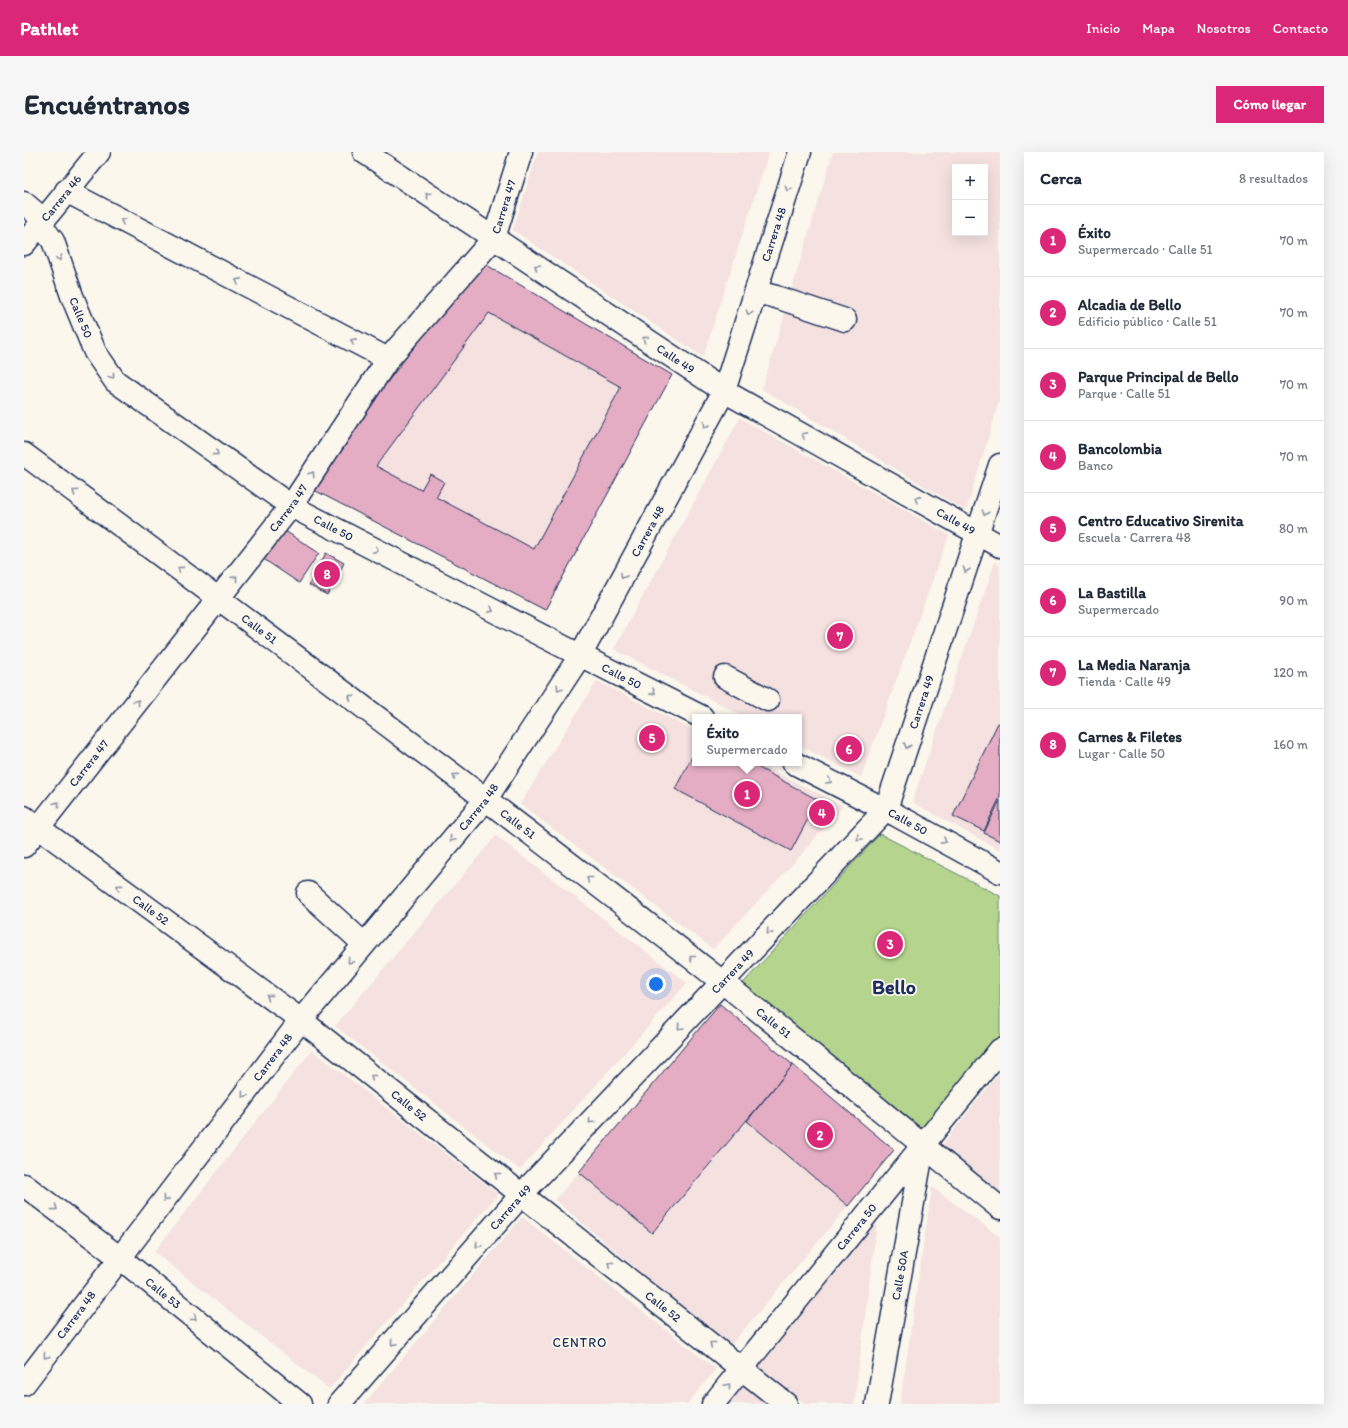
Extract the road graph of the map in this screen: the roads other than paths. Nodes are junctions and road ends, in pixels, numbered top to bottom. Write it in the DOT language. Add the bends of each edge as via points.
graph roads {
  1 [pos="99,152"];
  2 [pos="364,152"];
  3 [pos="521,152"];
  4 [pos="800,152"];
  5 [pos="66,191"];
  6 [pos="24,203"];
  7 [pos="42,222"];
  8 [pos="494,238"];
  9 [pos="24,244"];
  10 [pos="756,292"];
  11 [pos="845,320"];
  12 [pos="388,359"];
  13 [pos="724,391"];
  14 [pos="24,454"];
  15 [pos="1000,465"];
  16 [pos="291,506"];
  17 [pos="978,533"];
  18 [pos="1000,546"];
  19 [pos="220,598"];
  20 [pos="580,656"];
  21 [pos="725,677"];
  22 [pos="768,700"];
  23 [pos="696,714"];
  24 [pos="800,766"];
  25 [pos="486,799"];
  26 [pos="886,809"];
  27 [pos="31,823"];
  28 [pos="24,846"];
  29 [pos="1000,872"];
  30 [pos="308,893"];
  31 [pos="364,944"];
  32 [pos="722,982"];
  33 [pos="301,1020"];
  34 [pos="1000,1050"];
  35 [pos="923,1146"];
  36 [pos="24,1185"];
  37 [pos="522,1194"];
  38 [pos="1000,1208"];
  39 [pos="120,1258"];
  40 [pos="743,1368"];
  41 [pos="24,1384"];
  42 [pos="300,1404"];
  43 [pos="339,1404"];
  44 [pos="713,1404"];
  45 [pos="786,1404"];
  46 [pos="877,1404"];
  1 -- 5 [label="street, Carrera 46"];
  8 -- 2 [label="street, Calle 49, one-way"];
  3 -- 8 [label="street, Carrera 47"];
  4 -- 10 [label="street, Carrera 48, one-way"];
  5 -- 7 [label="street, Carrera 46"];
  12 -- 5 [label="street, one-way"];
  6 -- 7 [label="street, Calle 50"];
  7 -- 9 [label="street, Carrera 46"];
  7 -- 16 [label="street, Calle 50, one-way" via="53,241 94,352 115,380"];
  8 -- 12 [label="street, Carrera 47"];
  13 -- 8 [label="street, Calle 49, one-way"];
  10 -- 11 [label="street"];
  10 -- 13 [label="street, Carrera 48, one-way"];
  16 -- 12 [label="street, Carrera 47, one-way"];
  17 -- 13 [label="street, Calle 49, one-way"];
  13 -- 20 [label="street, Carrera 48, one-way"];
  19 -- 14 [label="street, Calle 51, one-way"];
  15 -- 17 [label="street, Carrera 49, one-way"];
  19 -- 16 [label="street, Carrera 47, one-way"];
  16 -- 20 [label="street, Calle 50, one-way"];
  17 -- 18 [label="street, Calle 49"];
  17 -- 26 [label="street, Carrera 49, one-way"];
  25 -- 19 [label="street, Calle 51, one-way"];
  27 -- 19 [label="street, Carrera 47, one-way"];
  20 -- 23 [label="street, Calle 50, one-way"];
  20 -- 25 [label="street, Carrera 48, one-way"];
  21 -- 22 [label="street"];
  24 -- 26 [label="street, Calle 50, one-way"];
  25 -- 31 [label="street, Carrera 48, one-way"];
  32 -- 25 [label="street, Calle 51, one-way"];
  26 -- 29 [label="street, Calle 50, one-way"];
  26 -- 32 [label="street, Carrera 49, one-way"];
  27 -- 28 [label="street, Carrera 47"];
  33 -- 27 [label="street, Calle 52, one-way"];
  30 -- 31 [label="street"];
  31 -- 33 [label="street, Carrera 48, one-way"];
  32 -- 35 [label="street, Calle 51"];
  32 -- 37 [label="street, Carrera 49, one-way"];
  37 -- 33 [label="street, Calle 52, one-way"];
  33 -- 39 [label="street, Carrera 48, one-way"];
  34 -- 35 [label="street, Carrera 50"];
  35 -- 38 [label="street, Calle 51"];
  35 -- 40 [label="street, Carrera 50"];
  35 -- 46 [label="street, Calle 50A"];
  36 -- 39 [label="street, Calle 53, one-way"];
  40 -- 37 [label="street, Calle 52, one-way"];
  37 -- 43 [label="street, Carrera 49, one-way"];
  39 -- 41 [label="street, Carrera 48, one-way"];
  39 -- 42 [label="street, Calle 53, one-way"];
  44 -- 40 [label="street, Carrera 50, one-way"];
  40 -- 45 [label="street, Calle 52"];
}
